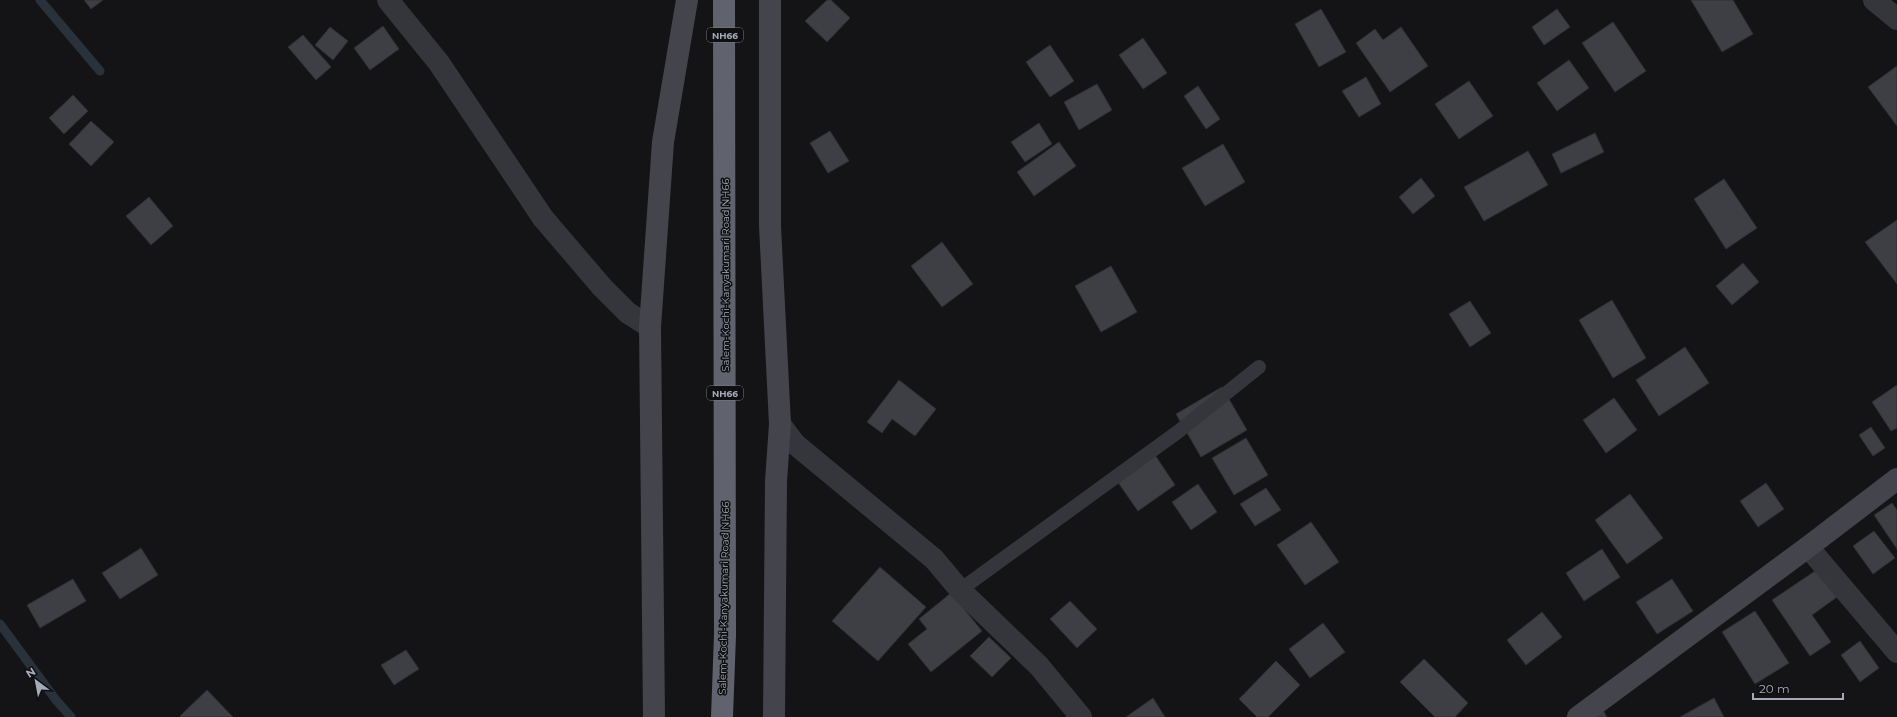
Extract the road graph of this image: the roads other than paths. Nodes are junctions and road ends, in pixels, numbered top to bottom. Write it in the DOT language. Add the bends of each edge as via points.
graph roads {
  1 [pos="388,0"];
  2 [pos="687,0"];
  3 [pos="724,0"];
  4 [pos="770,0"];
  5 [pos="1874,0"];
  6 [pos="1897,19"];
  7 [pos="650,327"];
  8 [pos="1259,366"];
  9 [pos="780,424"];
  10 [pos="1897,478"];
  11 [pos="1808,547"];
  12 [pos="960,590"];
  13 [pos="1897,652"];
  14 [pos="654,717"];
  15 [pos="722,717"];
  16 [pos="774,717"];
  17 [pos="1081,717"];
  18 [pos="1578,717"];
  1 -- 7 [label="street" via="439,63 544,218 628,314"];
  2 -- 7 [label="street" via="663,142"];
  3 -- 15 [label="highway, Salem-Kochi-Kanyakumari Road NH66 / NH66" via="725,635"];
  4 -- 9 [label="street" via="770,226"];
  5 -- 6 [label="street"];
  7 -- 14 [label="street"];
  8 -- 12 [label="lane" via="1179,431"];
  9 -- 12 [label="street" via="795,444 934,559"];
  9 -- 16 [label="street" via="776,481"];
  10 -- 11 [label="street"];
  11 -- 13 [label="street"];
  11 -- 18 [label="street"];
  12 -- 17 [label="street" via="1039,666"];
}
